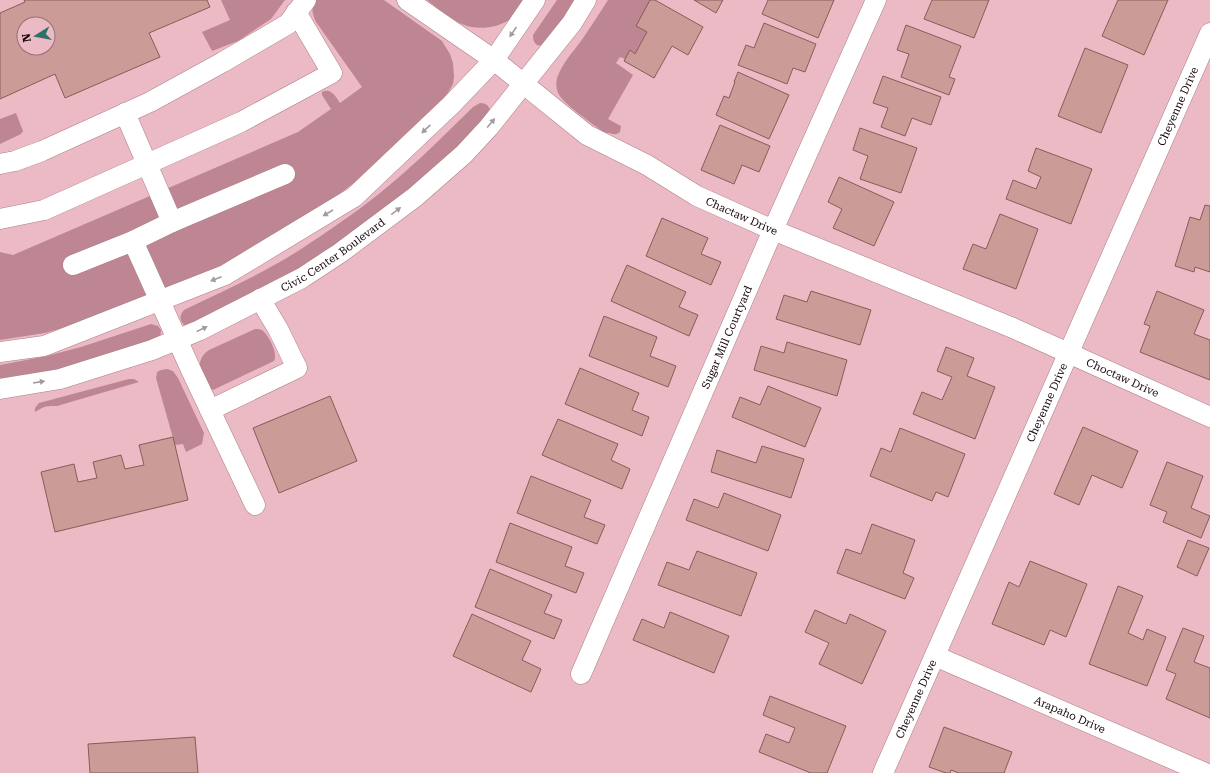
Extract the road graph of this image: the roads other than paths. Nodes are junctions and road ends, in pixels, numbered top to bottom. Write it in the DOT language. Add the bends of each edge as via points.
graph roads {
  1 [pos="406,0"];
  2 [pos="535,0"];
  3 [pos="586,0"];
  4 [pos="876,0"];
  5 [pos="301,6"];
  6 [pos="1210,33"];
  7 [pos="494,60"];
  8 [pos="1204,62"];
  9 [pos="524,84"];
  10 [pos="125,113"];
  11 [pos="147,163"];
  12 [pos="0,164"];
  13 [pos="285,174"];
  14 [pos="0,219"];
  15 [pos="172,222"];
  16 [pos="772,230"];
  17 [pos="132,241"];
  18 [pos="73,265"];
  19 [pos="260,299"];
  20 [pos="160,301"];
  21 [pos="1013,328"];
  22 [pos="177,340"];
  23 [pos="0,352"];
  24 [pos="1069,354"];
  25 [pos="0,389"];
  26 [pos="210,410"];
  27 [pos="1210,417"];
  28 [pos="255,505"];
  29 [pos="935,656"];
  30 [pos="580,674"];
  31 [pos="883,773"];
  32 [pos="1205,773"];
  1 -- 7 [label="street, Chactaw Drive"];
  2 -- 7 [label="street, one-way"];
  3 -- 9 [label="street, Civic Center Boulevard" via="572,23"];
  4 -- 16 [label="street, Sugar Mill Courtyard"];
  5 -- 10 [label="street" via="288,24 157,98"];
  5 -- 11 [label="street" via="332,73 240,122"];
  6 -- 8 [label="street, Cheyenne Drive"];
  7 -- 9 [label="street, Chactaw Drive"];
  7 -- 20 [label="street, one-way" via="451,105 354,197 225,275"];
  8 -- 24 [label="street, Cheyenne Drive"];
  9 -- 16 [label="street, Chactaw Drive" via="587,135 697,196"];
  19 -- 9 [label="street, Civic Center Boulevard, one-way" via="302,278 415,198 464,154"];
  10 -- 11 [label="street"];
  10 -- 12 [label="street" via="42,151"];
  11 -- 14 [label="street" via="44,210"];
  11 -- 15 [label="street"];
  13 -- 15 [label="street"];
  15 -- 17 [label="street"];
  16 -- 21 [label="street, Chactaw Drive"];
  16 -- 30 [label="street, Sugar Mill Courtyard"];
  17 -- 18 [label="street"];
  17 -- 20 [label="street"];
  22 -- 19 [label="street, Civic Center Boulevard, one-way"];
  19 -- 26 [label="street" via="297,368"];
  20 -- 22 [label="street"];
  20 -- 23 [label="street" via="44,346"];
  21 -- 24 [label="street, Choctaw Drive"];
  25 -- 22 [label="street, Civic Center Boulevard, one-way" via="60,379"];
  22 -- 26 [label="street"];
  24 -- 27 [label="street, Choctaw Drive"];
  24 -- 29 [label="street, Cheyenne Drive"];
  26 -- 28 [label="street"];
  29 -- 31 [label="street, Cheyenne Drive"];
  29 -- 32 [label="street, Arapaho Drive"];
}
